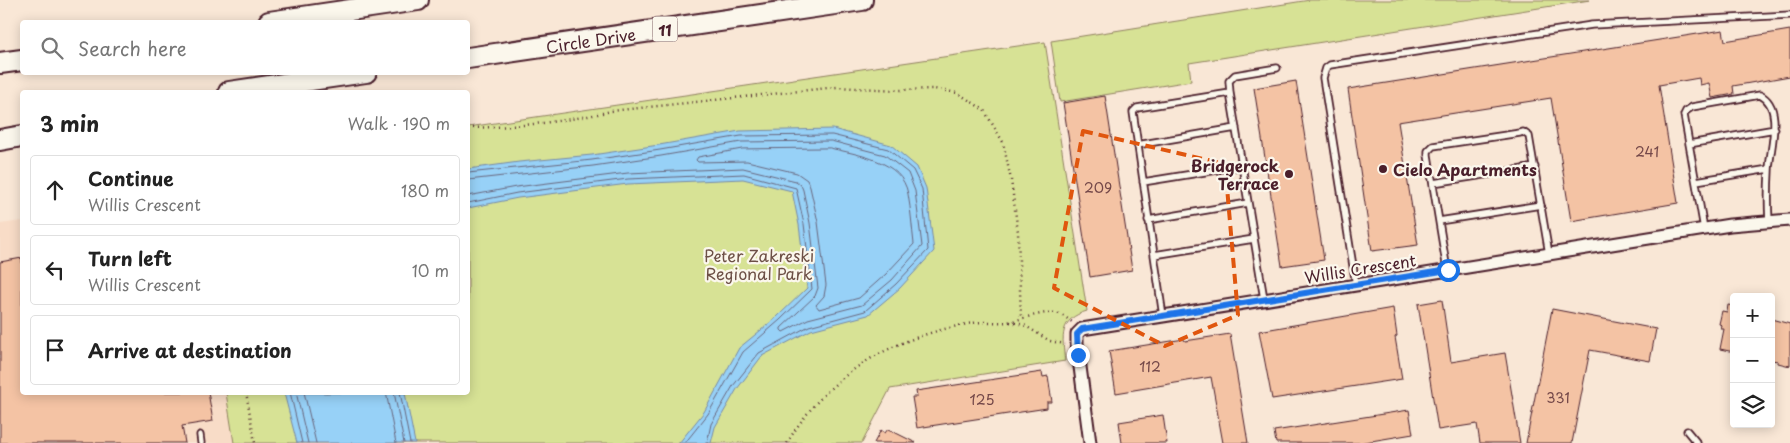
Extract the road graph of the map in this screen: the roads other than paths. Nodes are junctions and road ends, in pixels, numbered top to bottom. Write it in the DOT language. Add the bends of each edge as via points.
graph roads {
  1 [pos="418,0"];
  2 [pos="862,0"];
  3 [pos="1790,15"];
  4 [pos="283,20"];
  5 [pos="0,58"];
  6 [pos="470,58"];
  7 [pos="20,59"];
  8 [pos="20,59"];
  9 [pos="0,63"];
  10 [pos="1277,68"];
  11 [pos="345,75"];
  12 [pos="243,90"];
  13 [pos="1230,93"];
  14 [pos="20,125"];
  15 [pos="1236,128"];
  16 [pos="0,129"];
  17 [pos="1775,129"];
  18 [pos="20,136"];
  19 [pos="0,140"];
  20 [pos="1689,144"];
  21 [pos="1137,145"];
  22 [pos="1242,166"];
  23 [pos="1535,167"];
  24 [pos="1769,169"];
  25 [pos="1696,181"];
  26 [pos="1143,182"];
  27 [pos="1433,183"];
  28 [pos="1248,203"];
  29 [pos="1541,205"];
  30 [pos="1148,220"];
  31 [pos="1790,220"];
  32 [pos="1439,221"];
  33 [pos="1769,222"];
  34 [pos="1704,229"];
  35 [pos="1254,239"];
  36 [pos="1550,254"];
  37 [pos="1154,255"];
  38 [pos="1448,270"];
  39 [pos="1356,285"];
  40 [pos="1264,299"];
  41 [pos="1163,316"];
  42 [pos="1687,431"];
  43 [pos="200,435"];
  44 [pos="201,443"];
  45 [pos="1090,443"];
  46 [pos="1697,443"];
  1 -- 4 [label="highway"];
  2 -- 6 [label="highway, Circle Drive / 11"];
  3 -- 39 [label="lane" via="1592,25 1330,64 1323,78"];
  5 -- 7 [label="highway"];
  8 -- 9 [label="highway"];
  10 -- 13 [label="lane" via="1235,75 1229,82"];
  11 -- 12 [label="highway"];
  13 -- 15 [label="lane"];
  13 -- 21 [label="lane" via="1134,109"];
  14 -- 16 [label="highway"];
  15 -- 21 [label="lane"];
  15 -- 22 [label="lane"];
  17 -- 20 [label="lane"];
  17 -- 20 [label="lane" via="1771,104 1760,95 1692,107 1686,111"];
  17 -- 24 [label="lane"];
  18 -- 19 [label="highway"];
  20 -- 25 [label="lane"];
  21 -- 26 [label="lane"];
  22 -- 26 [label="lane"];
  22 -- 28 [label="lane"];
  23 -- 27 [label="lane"];
  23 -- 27 [label="lane" via="1530,140 1523,132 1433,146 1428,155"];
  23 -- 29 [label="lane"];
  24 -- 25 [label="lane"];
  24 -- 33 [label="lane"];
  25 -- 34 [label="lane"];
  26 -- 30 [label="lane"];
  27 -- 32 [label="lane"];
  28 -- 30 [label="lane"];
  28 -- 35 [label="lane"];
  29 -- 32 [label="lane"];
  29 -- 36 [label="lane"];
  30 -- 37 [label="lane"];
  31 -- 33 [label="street, Willis Crescent"];
  32 -- 38 [label="lane"];
  33 -- 34 [label="street, Willis Crescent"];
  34 -- 36 [label="street, Willis Crescent"];
  35 -- 37 [label="lane"];
  35 -- 40 [label="lane"];
  36 -- 38 [label="street, Willis Crescent"];
  37 -- 41 [label="lane"];
  38 -- 39 [label="street, Willis Crescent"];
  39 -- 40 [label="street, Willis Crescent"];
  40 -- 41 [label="street, Willis Crescent"];
  41 -- 45 [label="street, Willis Crescent" via="1082,329 1077,334"];
  42 -- 46 [label="lane"];
  43 -- 44 [label="lane"];
}
